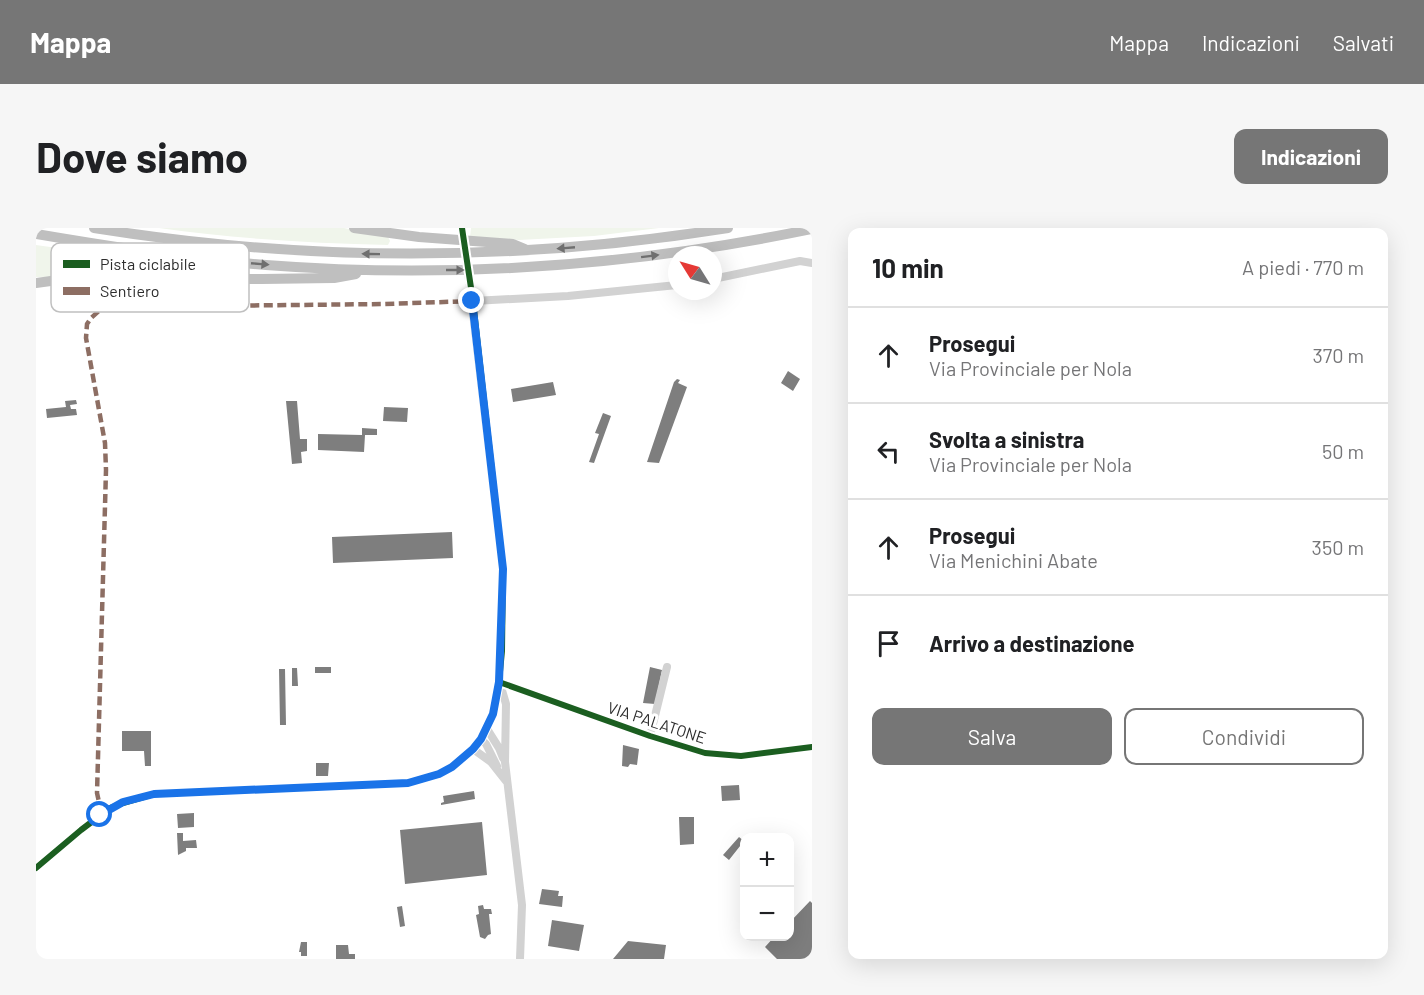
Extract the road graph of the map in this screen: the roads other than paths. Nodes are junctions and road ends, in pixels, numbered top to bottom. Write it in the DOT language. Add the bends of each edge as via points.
graph roads {
  1 [pos="94,228"];
  2 [pos="354,228"];
  3 [pos="728,228"];
  4 [pos="812,229"];
  5 [pos="36,234"];
  6 [pos="90,243"];
  7 [pos="207,243"];
  8 [pos="249,247"];
  9 [pos="531,251"];
  10 [pos="249,262"];
  11 [pos="812,263"];
  12 [pos="375,270"];
  13 [pos="722,277"];
  14 [pos="249,279"];
  15 [pos="51,281"];
  16 [pos="36,283"];
  17 [pos="668,286"];
  18 [pos="470,287"];
  19 [pos="472,301"];
  20 [pos="667,667"];
  21 [pos="499,682"];
  22 [pos="487,729"];
  23 [pos="650,736"];
  24 [pos="481,739"];
  25 [pos="812,747"];
  26 [pos="473,749"];
  27 [pos="505,762"];
  28 [pos="499,772"];
  29 [pos="508,783"];
  30 [pos="36,868"];
  31 [pos="520,959"];
  7 -- 1 [label="highway, one-way"];
  2 -- 9 [label="highway" via="513,244"];
  3 -- 9 [label="highway, one-way"];
  12 -- 4 [label="highway, one-way" via="462,270 614,260"];
  5 -- 6 [label="highway, one-way"];
  9 -- 8 [label="highway, one-way" via="407,254"];
  10 -- 12 [label="highway, one-way"];
  11 -- 13 [label="street" via="800,261"];
  12 -- 14 [label="highway" via="334,278"];
  15 -- 16 [label="highway"];
  17 -- 19 [label="street"];
  18 -- 19 [label="street"];
  19 -- 21 [label="street" via="503,569"];
  20 -- 23 [label="street"];
  21 -- 22 [label="street"];
  21 -- 23 [label="street, VIA PALATONE"];
  21 -- 27 [label="street" via="506,704"];
  22 -- 24 [label="street"];
  22 -- 27 [label="street"];
  23 -- 25 [label="street, VIA PALATONE" via="705,753 741,756"];
  24 -- 26 [label="street"];
  24 -- 28 [label="street"];
  26 -- 28 [label="street"];
  26 -- 30 [label="street" via="439,774 408,783 154,794 123,802 100,815"];
  27 -- 29 [label="street"];
  28 -- 29 [label="street"];
  29 -- 31 [label="street" via="522,905"];
}
